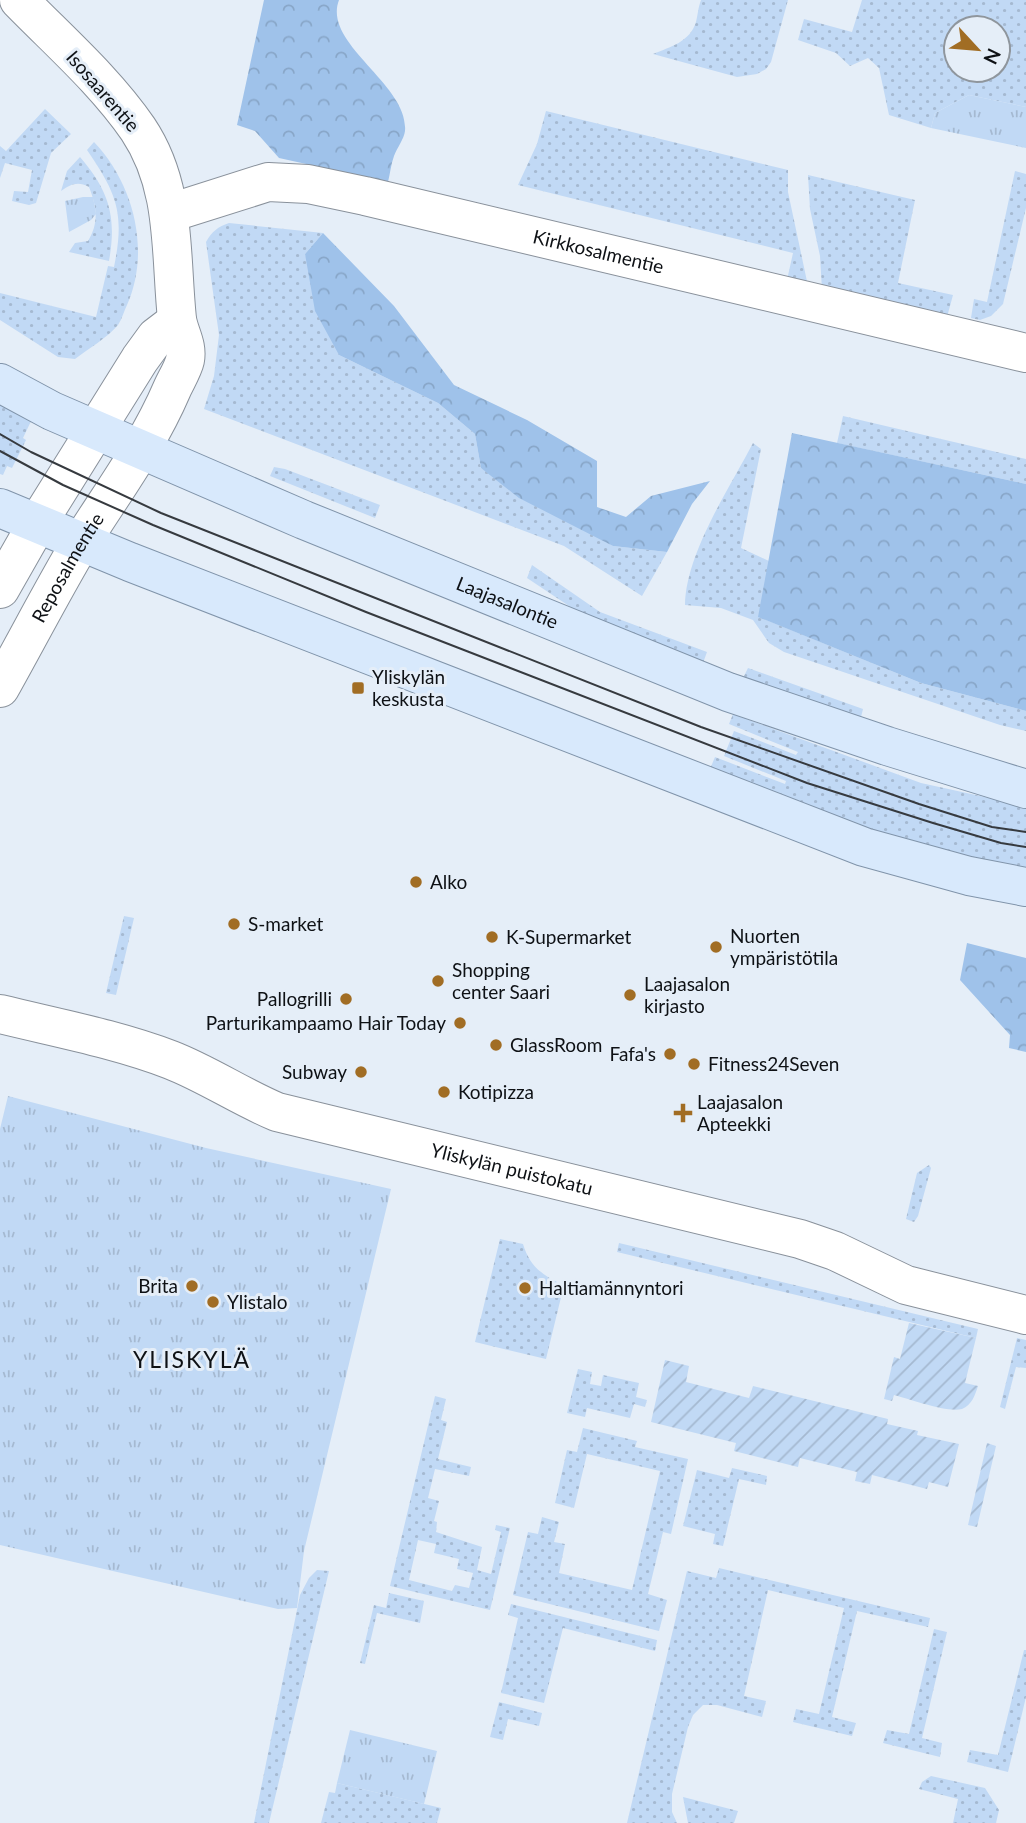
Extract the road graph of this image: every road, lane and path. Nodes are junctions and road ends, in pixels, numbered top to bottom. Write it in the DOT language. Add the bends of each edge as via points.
graph roads {
  1 [pos="19,0"];
  2 [pos="170,213"];
  3 [pos="177,321"];
  4 [pos="1026,354"];
  5 [pos="0,383"];
  6 [pos="97,430"];
  7 [pos="141,449"];
  8 [pos="0,508"];
  9 [pos="37,524"];
  10 [pos="81,543"];
  11 [pos="0,589"];
  12 [pos="0,688"];
  13 [pos="1026,789"];
  14 [pos="1026,887"];
  15 [pos="0,1014"];
  16 [pos="1026,1315"];
  1 -- 2 [label="street, Isosaarentie" via="139,131 163,180"];
  2 -- 3 [label="street, Isosaarentie"];
  2 -- 4 [label="street, Kirkkosalmentie" via="268,182 308,184"];
  3 -- 6 [label="street" via="156,337"];
  3 -- 7 [label="street, Isosaarentie" via="185,341 185,359"];
  5 -- 6 [label="main road, Laajasalontie"];
  6 -- 7 [label="main road, Laajasalontie"];
  6 -- 9 [label="street"];
  7 -- 10 [label="street, Reposalmentie"];
  7 -- 13 [label="main road, Laajasalontie" via="728,692"];
  8 -- 9 [label="main road"];
  9 -- 10 [label="main road"];
  9 -- 11 [label="street"];
  10 -- 12 [label="street, Reposalmentie"];
  10 -- 14 [label="main road" via="864,847"];
  15 -- 16 [label="street, Yliskylän puistokatu" via="174,1061 277,1112 800,1239 914,1287"];
}
